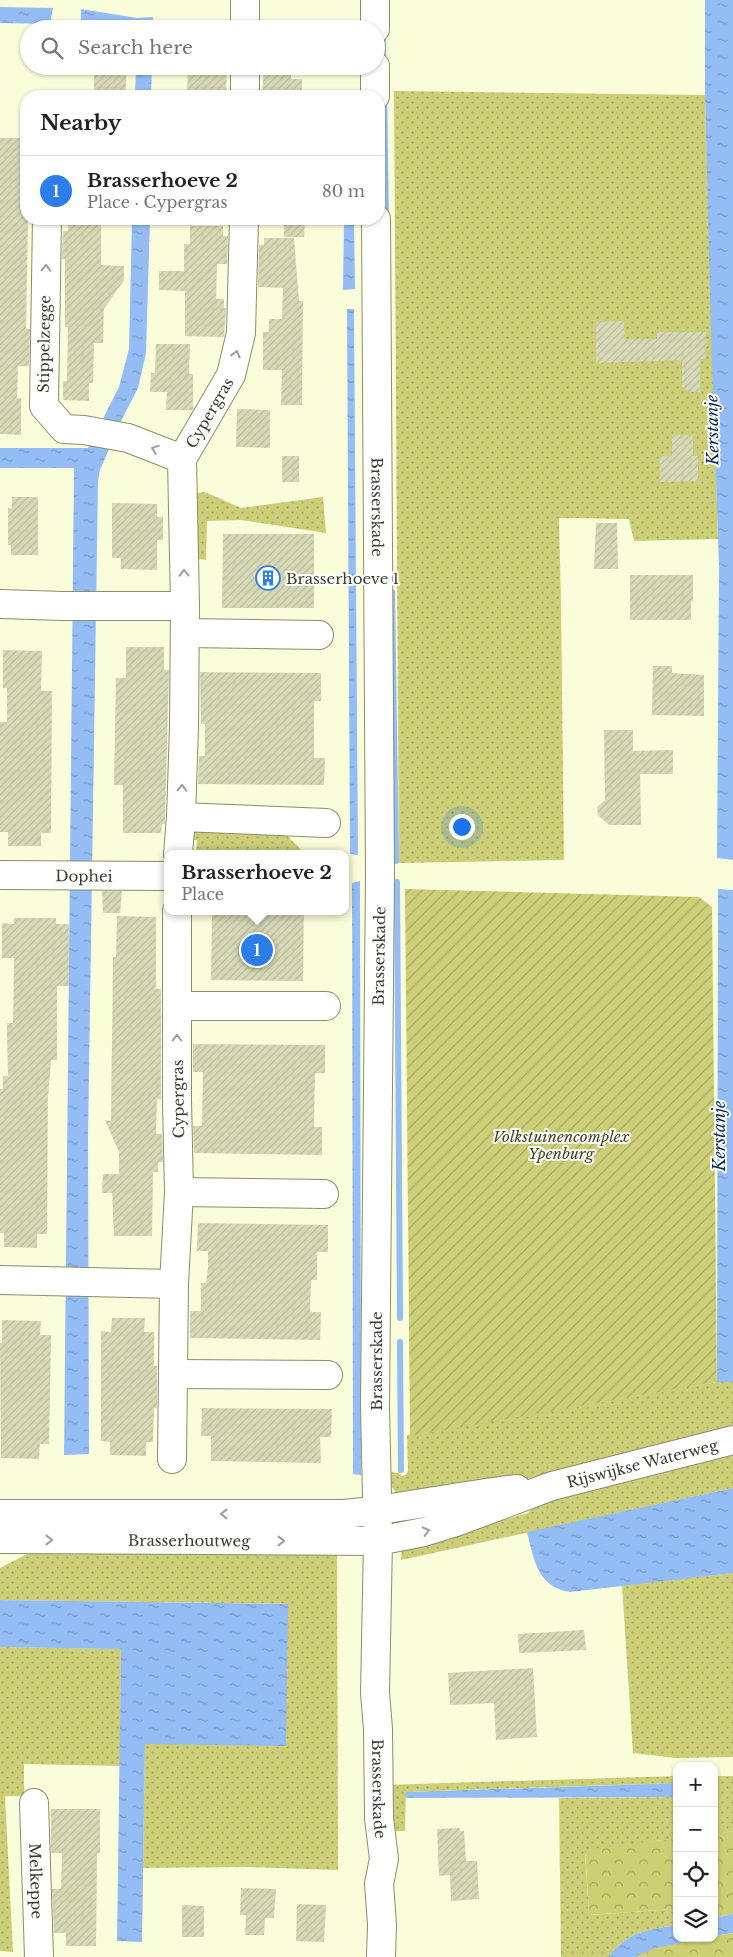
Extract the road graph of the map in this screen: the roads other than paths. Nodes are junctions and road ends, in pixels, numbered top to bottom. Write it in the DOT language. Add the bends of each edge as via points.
graph roads {
  1 [pos="228,0"];
  2 [pos="246,0"];
  3 [pos="375,0"];
  4 [pos="245,20"];
  5 [pos="375,20"];
  6 [pos="245,75"];
  7 [pos="375,75"];
  8 [pos="245,90"];
  9 [pos="375,90"];
  10 [pos="47,225"];
  11 [pos="244,225"];
  12 [pos="376,225"];
  13 [pos="182,459"];
  14 [pos="0,604"];
  15 [pos="185,606"];
  16 [pos="185,633"];
  17 [pos="319,635"];
  18 [pos="181,817"];
  19 [pos="326,823"];
  20 [pos="178,850"];
  21 [pos="0,875"];
  22 [pos="164,876"];
  23 [pos="178,915"];
  24 [pos="178,1006"];
  25 [pos="326,1006"];
  26 [pos="180,1192"];
  27 [pos="324,1194"];
  28 [pos="0,1280"];
  29 [pos="174,1284"];
  30 [pos="173,1374"];
  31 [pos="328,1375"];
  32 [pos="733,1440"];
  33 [pos="172,1460"];
  34 [pos="552,1486"];
  35 [pos="378,1511"];
  36 [pos="0,1514"];
  37 [pos="0,1539"];
  38 [pos="378,1541"];
  39 [pos="34,1803"];
  40 [pos="39,1957"];
  41 [pos="381,1957"];
  1 -- 2 [label="street"];
  2 -- 4 [label="street"];
  3 -- 5 [label="street"];
  6 -- 8 [label="street"];
  7 -- 9 [label="street"];
  13 -- 10 [label="street, Stippelzegge, one-way" via="128,438 64,430 44,406"];
  13 -- 11 [label="street, Cypergras, one-way" via="231,375 242,332"];
  12 -- 35 [label="street, Brasserskade" via="380,865 375,1407"];
  15 -- 13 [label="street, Cypergras, one-way"];
  14 -- 15 [label="street"];
  15 -- 16 [label="street, Cypergras"];
  16 -- 17 [label="street"];
  18 -- 16 [label="street, Cypergras, one-way"];
  18 -- 19 [label="street"];
  18 -- 20 [label="street, Cypergras"];
  21 -- 22 [label="street, Dophei"];
  23 -- 24 [label="street, Cypergras"];
  24 -- 25 [label="street"];
  26 -- 24 [label="street, Cypergras, one-way"];
  26 -- 27 [label="street"];
  26 -- 29 [label="street, Cypergras"];
  28 -- 29 [label="street"];
  29 -- 30 [label="street, Cypergras"];
  30 -- 31 [label="street"];
  30 -- 33 [label="street, Cypergras"];
  32 -- 34 [label="street, Rijswijkse Waterweg"];
  34 -- 35 [label="street, Rijswijkse Waterweg" via="489,1492"];
  38 -- 34 [label="street, Rijswijkse Waterweg, one-way" via="456,1522"];
  35 -- 36 [label="street, Brasserhoutweg, one-way" via="334,1514"];
  35 -- 38 [label="street, Brasserskade"];
  37 -- 38 [label="street, Brasserhoutweg, one-way"];
  38 -- 41 [label="street, Brasserskade" via="375,1693 379,1818 384,1859 379,1884"];
  39 -- 40 [label="street, Melkeppe"];
}
